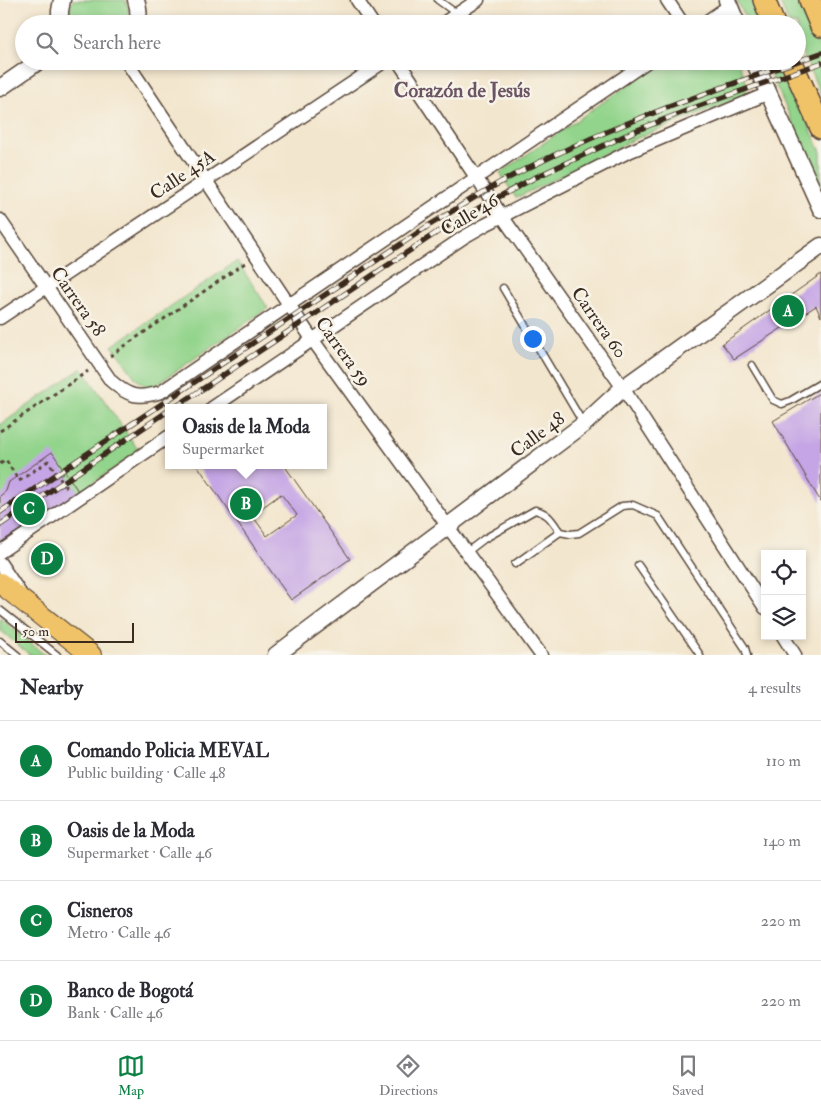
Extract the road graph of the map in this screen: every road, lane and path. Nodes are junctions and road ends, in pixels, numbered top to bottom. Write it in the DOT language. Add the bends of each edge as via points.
graph roads {
  1 [pos="62,0"];
  2 [pos="136,0"];
  3 [pos="357,0"];
  4 [pos="438,0"];
  5 [pos="478,0"];
  6 [pos="667,0"];
  7 [pos="764,0"];
  8 [pos="810,0"];
  9 [pos="728,3"];
  10 [pos="457,14"];
  11 [pos="60,15"];
  12 [pos="139,15"];
  13 [pos="367,15"];
  14 [pos="677,15"];
  15 [pos="714,15"];
  16 [pos="733,15"];
  17 [pos="770,15"];
  18 [pos="821,26"];
  19 [pos="26,70"];
  20 [pos="132,70"];
  21 [pos="372,70"];
  22 [pos="404,70"];
  23 [pos="635,70"];
  24 [pos="758,70"];
  25 [pos="795,70"];
  26 [pos="0,88"];
  27 [pos="769,93"];
  28 [pos="821,128"];
  29 [pos="476,178"];
  30 [pos="206,181"];
  31 [pos="821,209"];
  32 [pos="502,216"];
  33 [pos="0,220"];
  34 [pos="821,246"];
  35 [pos="256,256"];
  36 [pos="46,287"];
  37 [pos="503,288"];
  38 [pos="289,305"];
  39 [pos="0,318"];
  40 [pos="312,339"];
  41 [pos="99,364"];
  42 [pos="752,365"];
  43 [pos="821,383"];
  44 [pos="623,388"];
  45 [pos="133,396"];
  46 [pos="218,404"];
  47 [pos="584,424"];
  48 [pos="0,431"];
  49 [pos="165,439"];
  50 [pos="0,464"];
  51 [pos="67,489"];
  52 [pos="448,526"];
  53 [pos="560,532"];
  54 [pos="0,552"];
  55 [pos="467,552"];
  56 [pos="0,563"];
  57 [pos="515,564"];
  58 [pos="638,565"];
  59 [pos="0,583"];
  60 [pos="761,602"];
  61 [pos="30,607"];
  62 [pos="0,610"];
  63 [pos="786,640"];
  64 [pos="0,641"];
  65 [pos="17,655"];
  66 [pos="57,655"];
  67 [pos="91,655"];
  68 [pos="276,655"];
  69 [pos="541,655"];
  70 [pos="700,655"];
  71 [pos="747,655"];
  72 [pos="795,655"];
  1 -- 11 [label="street"];
  2 -- 12 [label="street"];
  3 -- 13 [label="street"];
  4 -- 10 [label="lane"];
  5 -- 10 [label="street"];
  6 -- 14 [label="street"];
  7 -- 17 [label="highway"];
  8 -- 18 [label="highway"];
  9 -- 15 [label="street"];
  9 -- 16 [label="street"];
  19 -- 26 [label="street"];
  20 -- 30 [label="street, Carrera 59"];
  21 -- 30 [label="street, Calle 45A"];
  22 -- 29 [label="street, Carrera 60"];
  23 -- 29 [label="street, Calle 46"];
  24 -- 27 [label="street"];
  25 -- 28 [label="highway"];
  27 -- 31 [label="street"];
  27 -- 32 [label="street, Calle 46" via="626,153"];
  29 -- 32 [label="street, Carrera 60"];
  29 -- 38 [label="street, Calle 46"];
  30 -- 35 [label="street, Carrera 59"];
  30 -- 36 [label="street, Calle 45A"];
  32 -- 40 [label="street, Calle 46" via="464,237"];
  32 -- 44 [label="street, Carrera 60"];
  33 -- 36 [label="street, Carrera 58"];
  34 -- 44 [label="street, Calle 48"];
  35 -- 38 [label="street, Carrera 59"];
  35 -- 41 [label="path"];
  36 -- 39 [label="street, Calle 45A"];
  36 -- 41 [label="street, Carrera 58"];
  37 -- 47 [label="lane"];
  38 -- 40 [label="street, Carrera 59"];
  38 -- 45 [label="street, Calle 46" via="161,392"];
  40 -- 46 [label="street, Calle 46"];
  40 -- 52 [label="street, Carrera 59"];
  41 -- 45 [label="street, Carrera 58" via="111,382 122,392"];
  41 -- 48 [label="path"];
  42 -- 43 [label="lane" via="773,400 782,404"];
  44 -- 47 [label="street, Calle 48"];
  44 -- 60 [label="street, Carrera 60"];
  47 -- 52 [label="street, Calle 48"];
  49 -- 54 [label="street"];
  50 -- 51 [label="path" via="6,460 20,480 48,461"];
  52 -- 55 [label="street, Carrera 59"];
  52 -- 68 [label="street, Calle 48"];
  53 -- 55 [label="lane" via="550,517 535,510"];
  53 -- 57 [label="lane"];
  53 -- 71 [label="lane" via="578,533 622,506 633,504 658,516"];
  55 -- 69 [label="street, Carrera 59"];
  56 -- 61 [label="street"];
  58 -- 70 [label="lane"];
  59 -- 61 [label="main road"];
  61 -- 67 [label="main road"];
  62 -- 66 [label="lane"];
  63 -- 72 [label="street"];
  64 -- 65 [label="lane"];
}
